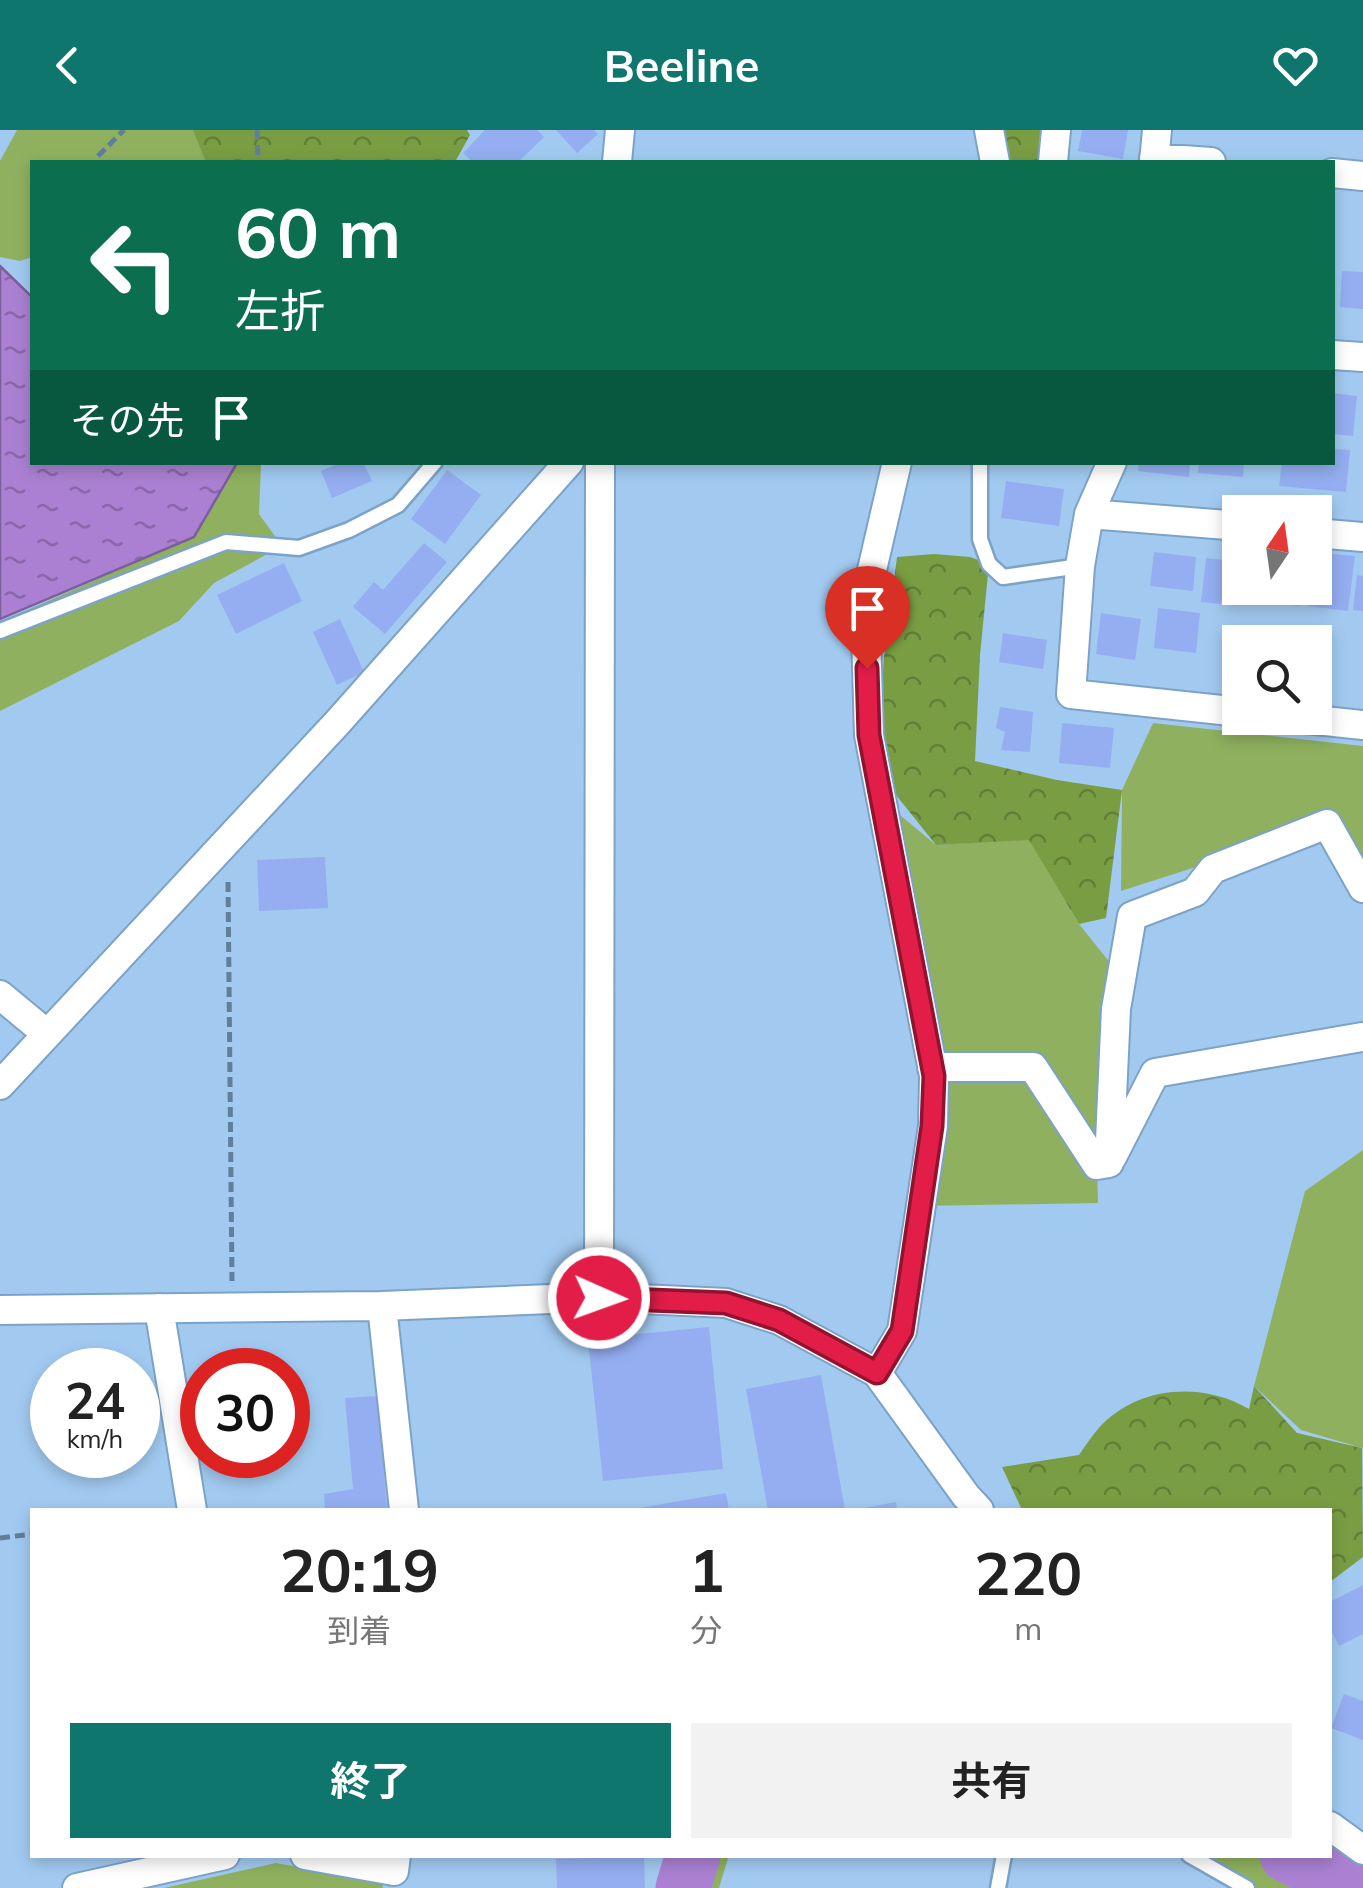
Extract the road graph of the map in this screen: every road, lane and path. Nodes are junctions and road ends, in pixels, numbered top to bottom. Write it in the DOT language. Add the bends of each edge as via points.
graph roads {
  1 [pos="124,130"];
  2 [pos="258,130"];
  3 [pos="620,130"];
  4 [pos="988,130"];
  5 [pos="1056,130"];
  6 [pos="1155,150"];
  7 [pos="98,156"];
  8 [pos="258,160"];
  9 [pos="617,160"];
  10 [pos="995,160"];
  11 [pos="1053,160"];
  12 [pos="1202,160"];
  13 [pos="1335,173"];
  14 [pos="1363,176"];
  15 [pos="1335,355"];
  16 [pos="1363,358"];
  17 [pos="433,465"];
  18 [pos="566,465"];
  19 [pos="600,465"];
  20 [pos="896,465"];
  21 [pos="980,465"];
  22 [pos="1111,465"];
  23 [pos="1089,514"];
  24 [pos="1222,525"];
  25 [pos="1332,534"];
  26 [pos="1363,537"];
  27 [pos="1080,566"];
  28 [pos="0,632"];
  29 [pos="1222,710"];
  30 [pos="1332,721"];
  31 [pos="1363,724"];
  32 [pos="227,839"];
  33 [pos="1363,888"];
  34 [pos="0,995"];
  35 [pos="47,1034"];
  36 [pos="1362,1037"];
  37 [pos="932,1067"];
  38 [pos="0,1086"];
  39 [pos="1109,1163"];
  40 [pos="599,1298"];
  41 [pos="382,1306"];
  42 [pos="232,1307"];
  43 [pos="159,1308"];
  44 [pos="0,1310"];
  45 [pos="877,1373"];
  46 [pos="192,1508"];
  47 [pos="404,1508"];
  48 [pos="977,1508"];
  49 [pos="30,1534"];
  50 [pos="0,1538"];
  51 [pos="1332,1827"];
  52 [pos="1363,1850"];
  53 [pos="218,1858"];
  54 [pos="322,1858"];
  55 [pos="1003,1858"];
  56 [pos="1194,1858"];
  57 [pos="394,1871"];
  58 [pos="162,1878"];
  59 [pos="77,1888"];
  60 [pos="998,1888"];
  61 [pos="1246,1888"];
  1 -- 7 [label="path"];
  2 -- 8 [label="path"];
  3 -- 9 [label="street"];
  4 -- 10 [label="street"];
  5 -- 11 [label="street"];
  6 -- 12 [label="street"];
  13 -- 14 [label="street"];
  15 -- 16 [label="street"];
  17 -- 28 [label="lane" via="398,505 349,530 299,548 226,542"];
  18 -- 32 [label="street"];
  19 -- 40 [label="street"];
  20 -- 37 [label="street" via="865,600 869,735"];
  21 -- 27 [label="lane" via="980,539 989,564 1002,577"];
  22 -- 23 [label="street"];
  23 -- 24 [label="street"];
  23 -- 27 [label="street"];
  25 -- 26 [label="street"];
  27 -- 29 [label="street" via="1071,694"];
  30 -- 31 [label="street"];
  32 -- 35 [label="street"];
  32 -- 42 [label="path"];
  33 -- 39 [label="street" via="1327,824 1213,868 1195,892 1132,916 1116,1010"];
  34 -- 35 [label="street"];
  35 -- 38 [label="street"];
  36 -- 39 [label="street" via="1155,1073"];
  37 -- 39 [label="street" via="1033,1067 1097,1165"];
  37 -- 45 [label="street" via="932,1126 902,1331"];
  40 -- 41 [label="street"];
  40 -- 45 [label="street" via="726,1303 779,1320"];
  41 -- 42 [label="street"];
  41 -- 47 [label="street"];
  42 -- 43 [label="street"];
  43 -- 44 [label="street"];
  43 -- 46 [label="street"];
  45 -- 48 [label="street"];
  49 -- 50 [label="path"];
  51 -- 52 [label="street"];
  53 -- 58 [label="street"];
  54 -- 57 [label="street"];
  55 -- 60 [label="lane"];
  56 -- 61 [label="lane"];
  58 -- 59 [label="street"];
}
